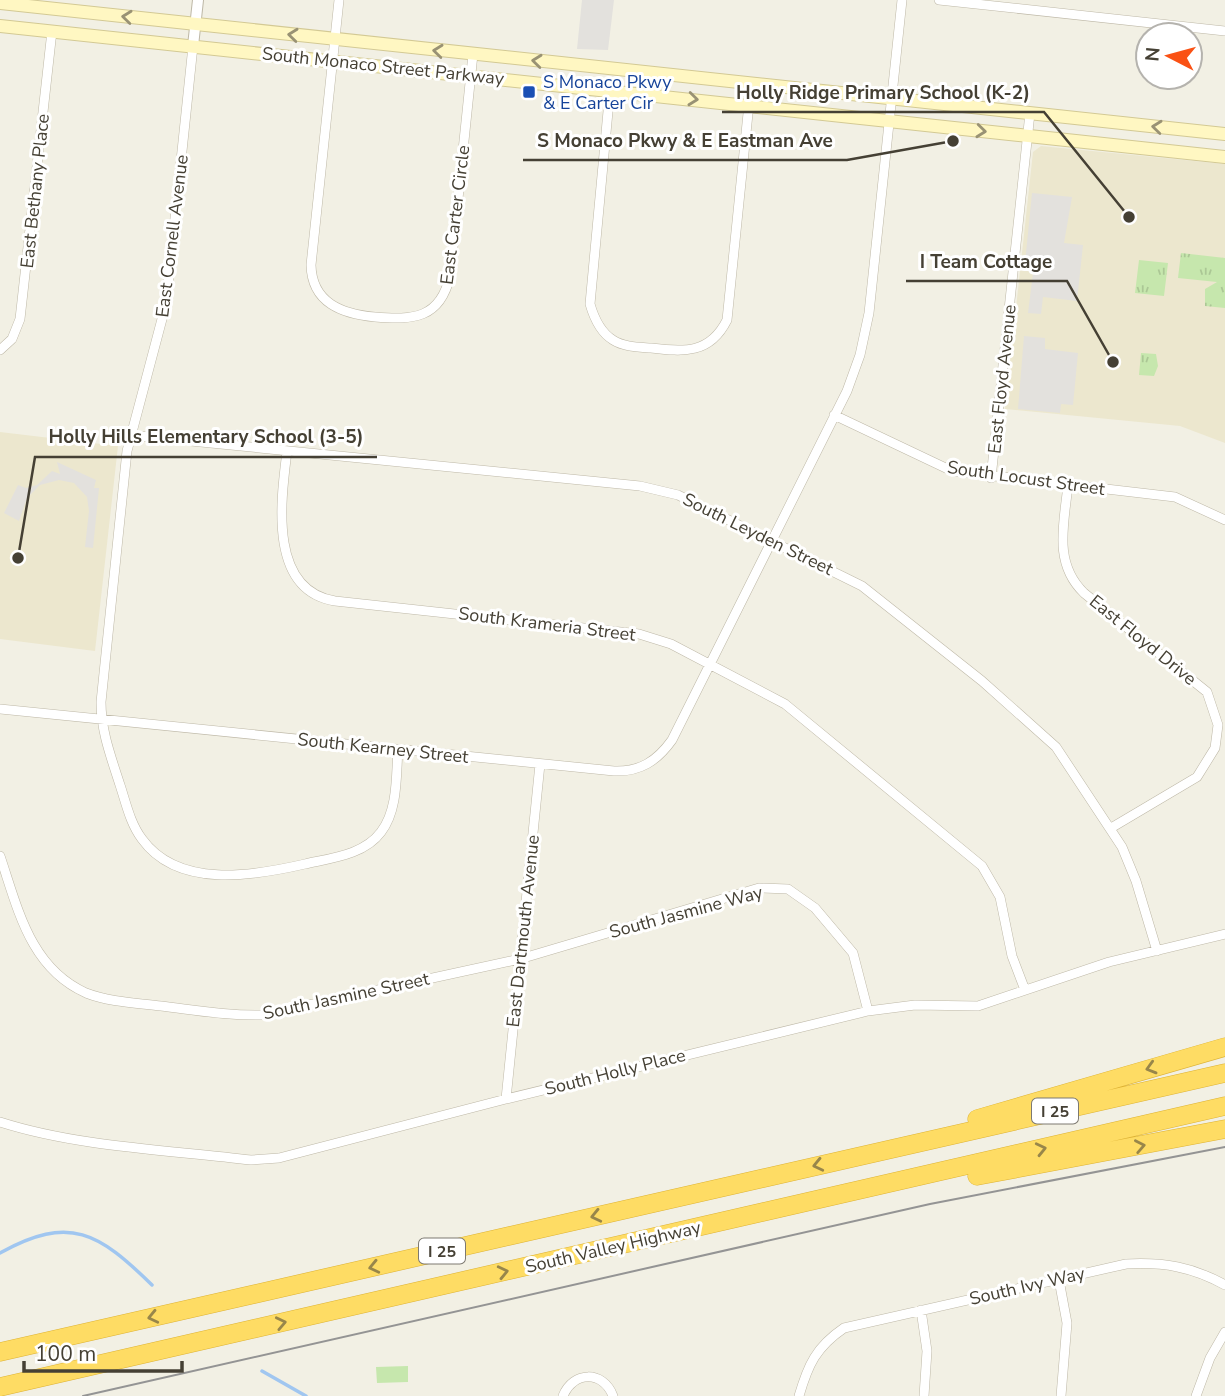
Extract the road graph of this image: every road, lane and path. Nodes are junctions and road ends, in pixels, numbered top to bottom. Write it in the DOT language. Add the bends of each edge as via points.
graph roads {
  1 [pos="198,0"];
  2 [pos="339,0"];
  3 [pos="902,0"];
  4 [pos="939,0"];
  5 [pos="0,3"];
  6 [pos="55,4"];
  7 [pos="195,24"];
  8 [pos="0,26"];
  9 [pos="52,31"];
  10 [pos="1225,31"];
  11 [pos="335,40"];
  12 [pos="193,46"];
  13 [pos="473,54"];
  14 [pos="333,61"];
  15 [pos="471,76"];
  16 [pos="751,84"];
  17 [pos="610,90"];
  18 [pos="891,98"];
  19 [pos="748,106"];
  20 [pos="1030,113"];
  21 [pos="889,121"];
  22 [pos="1225,134"];
  23 [pos="1028,136"];
  24 [pos="1225,157"];
  25 [pos="2,348"];
  26 [pos="834,415"];
  27 [pos="130,435"];
  28 [pos="287,451"];
  29 [pos="991,478"];
  30 [pos="1068,485"];
  31 [pos="1225,520"];
  32 [pos="772,540"];
  33 [pos="710,665"];
  34 [pos="0,709"];
  35 [pos="101,719"];
  36 [pos="398,750"];
  37 [pos="540,764"];
  38 [pos="1111,828"];
  39 [pos="0,856"];
  40 [pos="1225,934"];
  41 [pos="1157,951"];
  42 [pos="520,959"];
  43 [pos="1026,990"];
  44 [pos="868,1011"];
  45 [pos="1225,1047"];
  46 [pos="1225,1073"];
  47 [pos="506,1098"];
  48 [pos="1225,1107"];
  49 [pos="0,1122"];
  50 [pos="1225,1129"];
  51 [pos="884,1150"];
  52 [pos="736,1219"];
  53 [pos="1059,1280"];
  54 [pos="1225,1285"];
  55 [pos="921,1310"];
  56 [pos="1225,1332"];
  57 [pos="0,1352"];
  58 [pos="0,1387"];
  59 [pos="563,1396"];
  60 [pos="613,1396"];
  61 [pos="799,1396"];
  62 [pos="925,1396"];
  63 [pos="1062,1396"];
  64 [pos="1196,1396"];
  1 -- 7 [label="street, East Cornell Avenue"];
  2 -- 11 [label="street, East Carter Circle"];
  3 -- 18 [label="street, South Kearney Street"];
  4 -- 10 [label="street"];
  5 -- 6 [label="main road, South Monaco Street Parkway"];
  7 -- 6 [label="main road, South Monaco Street Parkway, one-way"];
  11 -- 7 [label="main road, South Monaco Street Parkway, one-way"];
  7 -- 12 [label="street, East Cornell Avenue"];
  8 -- 9 [label="main road, South Monaco Street Parkway"];
  9 -- 12 [label="main road, South Monaco Street Parkway"];
  9 -- 25 [label="street, East Bethany Place" via="22,307 17,330"];
  13 -- 11 [label="main road, South Monaco Street Parkway, one-way"];
  11 -- 14 [label="street, East Carter Circle"];
  12 -- 14 [label="main road, South Monaco Street Parkway"];
  12 -- 27 [label="street, East Cornell Avenue" via="166,304"];
  13 -- 15 [label="street, East Carter Circle"];
  16 -- 13 [label="main road, South Monaco Street Parkway, one-way"];
  14 -- 15 [label="main road, South Monaco Street Parkway"];
  14 -- 15 [label="street, East Carter Circle" via="311,272 317,291 331,306 355,315 410,319 426,313 444,296 450,276"];
  15 -- 17 [label="main road, South Monaco Street Parkway"];
  16 -- 18 [label="main road, South Monaco Street Parkway"];
  16 -- 19 [label="street"];
  17 -- 19 [label="main road, South Monaco Street Parkway, one-way"];
  17 -- 19 [label="street" via="590,304 604,332 623,345 680,352 712,342 727,320"];
  18 -- 20 [label="main road, South Monaco Street Parkway"];
  18 -- 21 [label="street, South Kearney Street"];
  19 -- 21 [label="main road, South Monaco Street Parkway"];
  22 -- 20 [label="main road, South Monaco Street Parkway, one-way"];
  20 -- 23 [label="street, East Floyd Avenue"];
  21 -- 23 [label="main road, South Monaco Street Parkway, one-way"];
  21 -- 26 [label="street, South Kearney Street" via="865,335"];
  23 -- 24 [label="main road, South Monaco Street Parkway"];
  23 -- 29 [label="street, East Floyd Avenue"];
  26 -- 29 [label="street, South Locust Street" via="929,463"];
  26 -- 32 [label="street, South Kearney Street"];
  27 -- 28 [label="street, South Leyden Street"];
  27 -- 35 [label="street, East Cornell Avenue"];
  28 -- 32 [label="street, South Leyden Street" via="640,486 678,495"];
  28 -- 33 [label="street, South Krameria Street" via="282,527 294,574 315,596 639,634 671,644"];
  29 -- 30 [label="street, South Locust Street"];
  30 -- 31 [label="street, South Locust Street" via="1175,497"];
  30 -- 38 [label="street, East Floyd Drive" via="1062,547 1070,577 1208,692 1218,725 1216,748 1197,777"];
  32 -- 33 [label="street, South Kearney Street"];
  32 -- 38 [label="street, South Leyden Street" via="872,593 982,681 1056,747"];
  33 -- 37 [label="street, South Kearney Street" via="672,740 646,765 631,772"];
  33 -- 43 [label="street, South Krameria Street" via="785,704 982,866 1000,897 1012,956"];
  34 -- 35 [label="street, South Kearney Street"];
  35 -- 36 [label="street, South Kearney Street"];
  35 -- 36 [label="street" via="132,821 149,847 185,869 237,876 347,854 369,844 384,829 390,813"];
  36 -- 37 [label="street, South Kearney Street"];
  37 -- 42 [label="street, East Dartmouth Avenue"];
  38 -- 41 [label="street, South Leyden Street" via="1136,881"];
  39 -- 42 [label="street, South Jasmine Street" via="30,940 44,961 87,993 111,999 238,1016 263,1015"];
  40 -- 41 [label="street, South Holly Place"];
  41 -- 43 [label="street, South Holly Place" via="1109,961"];
  42 -- 44 [label="street, South Jasmine Way" via="759,888 789,889 815,908 853,953"];
  42 -- 47 [label="street, East Dartmouth Avenue"];
  43 -- 44 [label="street, South Holly Place" via="978,1006"];
  44 -- 47 [label="street, South Holly Place"];
  45 -- 51 [label="highway, one-way" via="1004,1110"];
  46 -- 51 [label="highway, South Valley Highway / I 25"];
  47 -- 49 [label="street, South Holly Place" via="279,1158 251,1160 33,1133"];
  52 -- 48 [label="highway, South Valley Highway / I 25, one-way"];
  52 -- 50 [label="highway, one-way"];
  51 -- 57 [label="highway, South Valley Highway / I 25, one-way"];
  58 -- 52 [label="highway, South Valley Highway / I 25, one-way"];
  53 -- 54 [label="street, South Ivy Way" via="1149,1262 1192,1269"];
  53 -- 55 [label="street, South Ivy Way"];
  53 -- 63 [label="street" via="1066,1323"];
  55 -- 61 [label="street, South Ivy Way" via="844,1328 829,1338 808,1364"];
  55 -- 62 [label="street" via="928,1351"];
  56 -- 64 [label="street"];
  59 -- 60 [label="street" via="580,1377 603,1381"];
}
